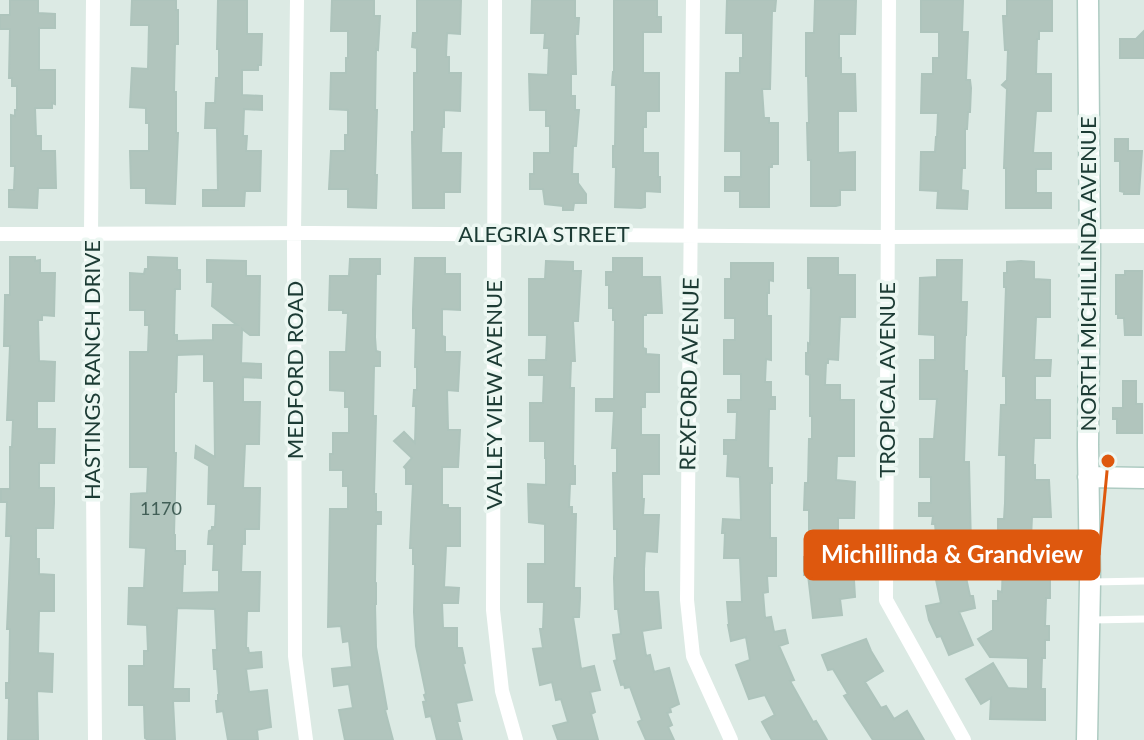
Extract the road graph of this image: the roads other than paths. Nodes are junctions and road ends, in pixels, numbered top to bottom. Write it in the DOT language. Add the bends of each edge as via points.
graph roads {
  1 [pos="93,0"];
  2 [pos="297,0"];
  3 [pos="495,0"];
  4 [pos="693,0"];
  5 [pos="889,0"];
  6 [pos="1088,0"];
  7 [pos="91,233"];
  8 [pos="294,233"];
  9 [pos="0,234"];
  10 [pos="494,234"];
  11 [pos="691,235"];
  12 [pos="1088,236"];
  13 [pos="1144,236"];
  14 [pos="887,237"];
  15 [pos="1088,477"];
  16 [pos="1144,478"];
  17 [pos="1144,581"];
  18 [pos="1090,582"];
  19 [pos="1144,619"];
  20 [pos="1089,620"];
  21 [pos="95,740"];
  22 [pos="306,740"];
  23 [pos="516,740"];
  24 [pos="731,740"];
  25 [pos="964,740"];
  26 [pos="1087,740"];
  1 -- 7 [label="street, HASTINGS RANCH DRIVE"];
  2 -- 8 [label="street, MEDFORD ROAD"];
  3 -- 10 [label="street, VALLEY VIEW AVENUE"];
  4 -- 11 [label="street, REXFORD AVENUE"];
  5 -- 14 [label="street, TROPICAL AVENUE"];
  6 -- 12 [label="street, NORTH MICHILLINDA AVENUE"];
  7 -- 8 [label="street, ALEGRIA STREET"];
  7 -- 9 [label="street, ALEGRIA STREET"];
  7 -- 21 [label="street, HASTINGS RANCH DRIVE"];
  8 -- 10 [label="street, ALEGRIA STREET"];
  8 -- 22 [label="street, MEDFORD ROAD" via="295,656"];
  10 -- 11 [label="street, ALEGRIA STREET"];
  10 -- 23 [label="street, VALLEY VIEW AVENUE" via="493,610 502,691"];
  11 -- 14 [label="street, ALEGRIA STREET"];
  11 -- 24 [label="street, REXFORD AVENUE" via="687,600 693,656"];
  12 -- 13 [label="street, ALEGRIA STREET"];
  12 -- 14 [label="street, ALEGRIA STREET"];
  12 -- 15 [label="street, NORTH MICHILLINDA AVENUE"];
  14 -- 25 [label="street, TROPICAL AVENUE" via="886,600"];
  15 -- 16 [label="street"];
  15 -- 18 [label="street, NORTH MICHILLINDA AVENUE"];
  17 -- 18 [label="lane"];
  18 -- 20 [label="street, NORTH MICHILLINDA AVENUE"];
  19 -- 20 [label="lane"];
  20 -- 26 [label="street, NORTH MICHILLINDA AVENUE"];
}
